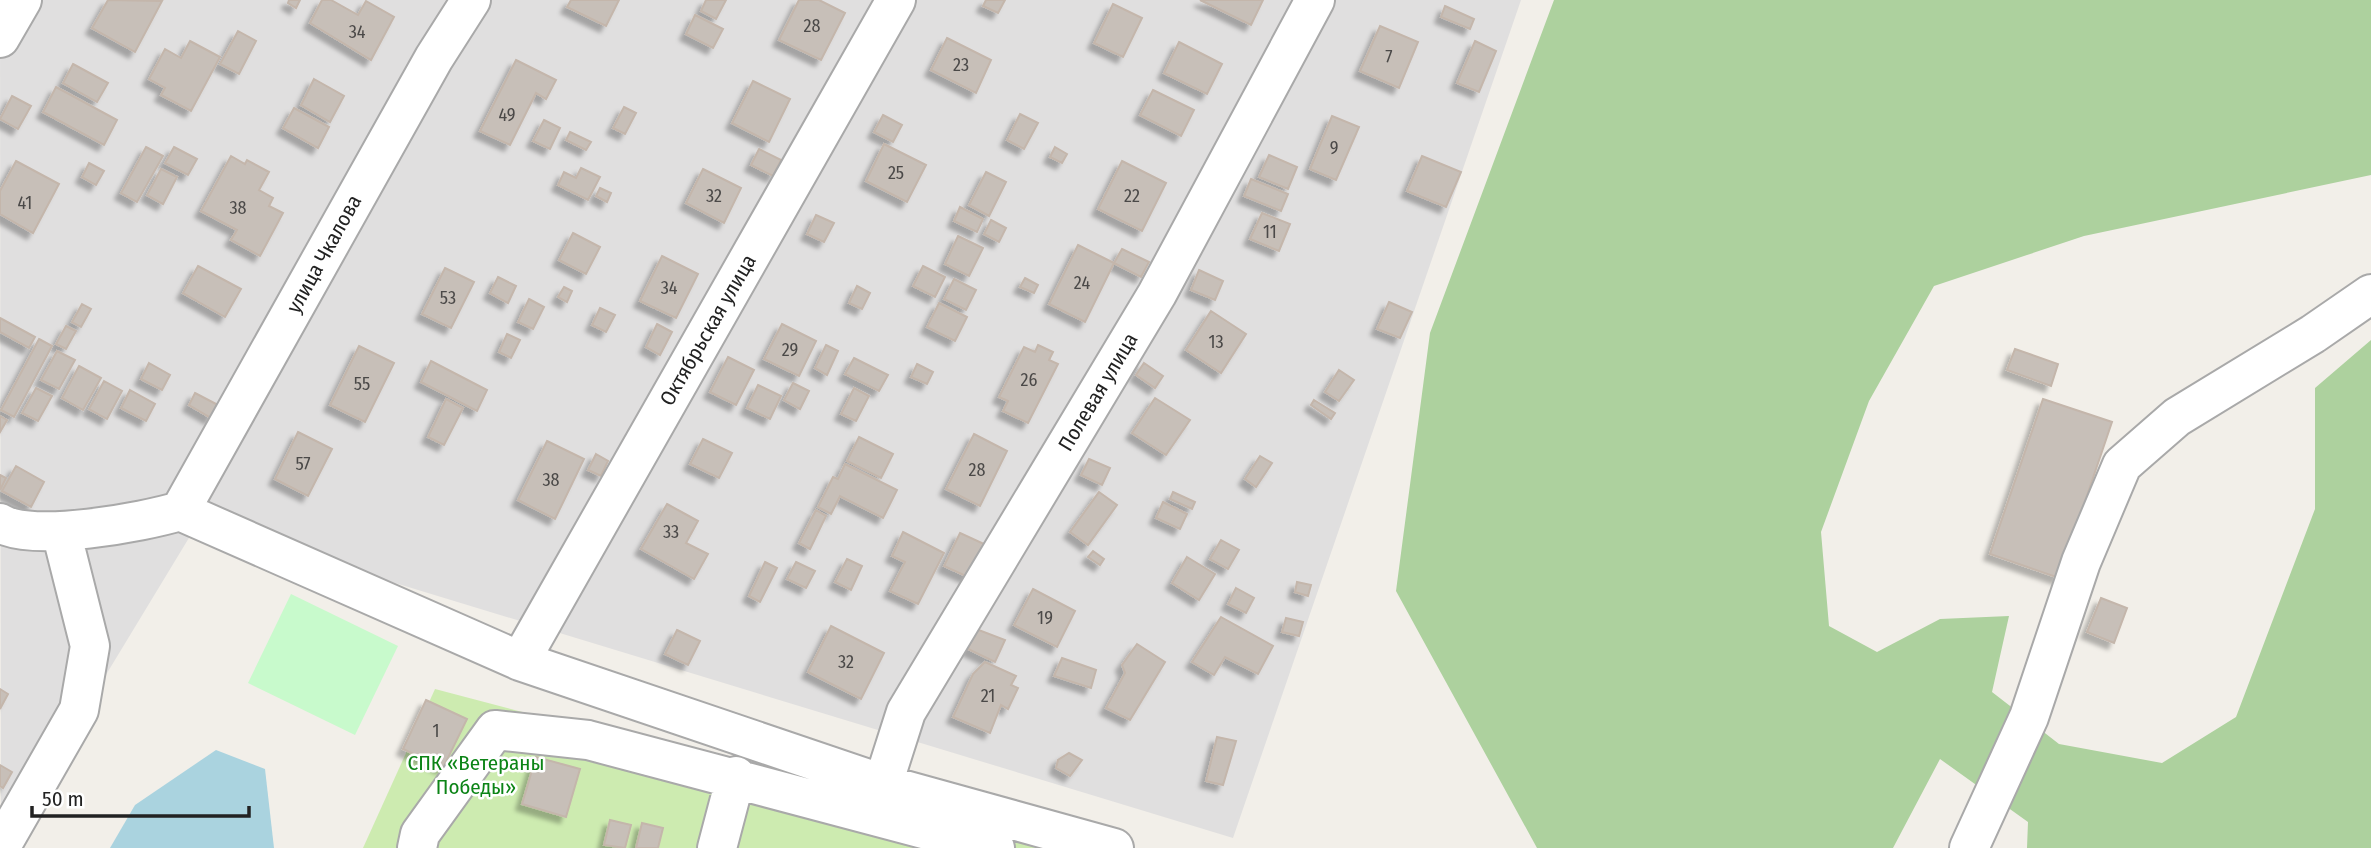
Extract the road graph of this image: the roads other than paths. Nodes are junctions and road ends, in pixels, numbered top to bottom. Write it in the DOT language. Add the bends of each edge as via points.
graph roads {
  1 [pos="22,0"];
  2 [pos="471,0"];
  3 [pos="896,0"];
  4 [pos="1315,0"];
  5 [pos="0,38"];
  6 [pos="2371,294"];
  7 [pos="180,510"];
  8 [pos="0,523"];
  9 [pos="61,531"];
  10 [pos="520,661"];
  11 [pos="736,776"];
  12 [pos="883,784"];
  13 [pos="1018,835"];
  14 [pos="0,848"];
  15 [pos="417,848"];
  16 [pos="717,848"];
  17 [pos="995,848"];
  18 [pos="1114,848"];
  19 [pos="1969,848"];
  1 -- 5 [label="street"];
  2 -- 7 [label="street, улица Чкалова" via="427,70"];
  3 -- 10 [label="street, Октябрьская улица"];
  4 -- 12 [label="street, Полевая улица" via="1157,294 906,712"];
  6 -- 19 [label="street" via="2177,417 2122,464 2081,562 2029,717"];
  7 -- 9 [label="street" via="151,520"];
  7 -- 10 [label="street"];
  8 -- 9 [label="street" via="8,528"];
  9 -- 14 [label="street" via="90,646 79,710"];
  10 -- 12 [label="street"];
  11 -- 15 [label="street" via="588,740 495,730 420,834"];
  11 -- 16 [label="street"];
  11 -- 17 [label="street"];
  12 -- 13 [label="street"];
  13 -- 18 [label="street"];
}
